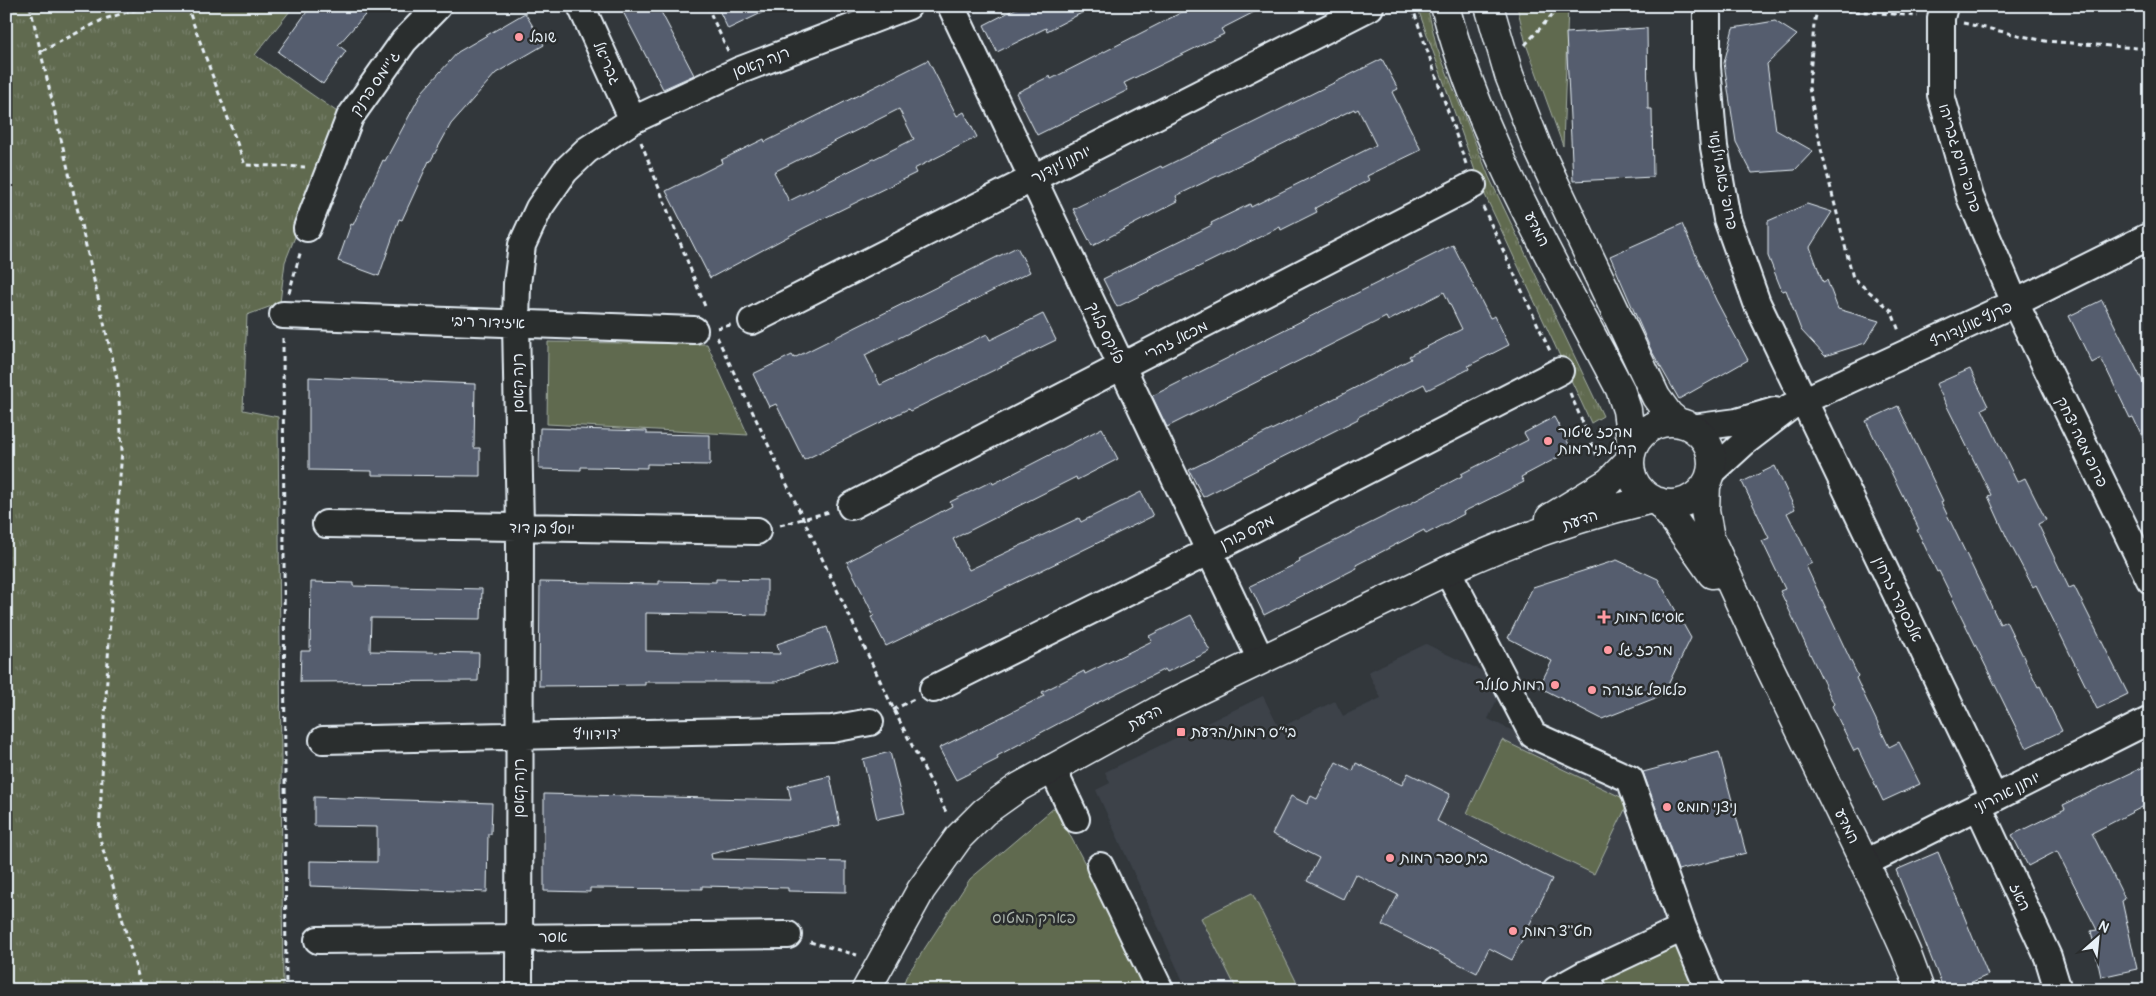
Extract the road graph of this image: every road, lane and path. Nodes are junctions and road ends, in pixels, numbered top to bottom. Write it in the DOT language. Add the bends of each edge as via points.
graph roads {
  1 [pos="30,6"];
  2 [pos="148,6"];
  3 [pos="187,6"];
  4 [pos="438,6"];
  5 [pos="581,6"];
  6 [pos="707,6"];
  7 [pos="908,6"];
  8 [pos="951,6"];
  9 [pos="1412,6"];
  10 [pos="1445,6"];
  11 [pos="1489,6"];
  12 [pos="1560,6"];
  13 [pos="1706,6"];
  14 [pos="1818,6"];
  15 [pos="1944,6"];
  16 [pos="1370,7"];
  17 [pos="42,51"];
  18 [pos="1520,51"];
  19 [pos="738,71"];
  20 [pos="633,120"];
  21 [pos="331,168"];
  22 [pos="1032,179"];
  23 [pos="1473,185"];
  24 [pos="307,228"];
  25 [pos="2150,236"];
  26 [pos="2015,303"];
  27 [pos="283,314"];
  28 [pos="700,320"];
  29 [pos="752,321"];
  30 [pos="516,323"];
  31 [pos="1908,353"];
  32 [pos="1122,368"];
  33 [pos="1560,371"];
  34 [pos="1797,403"];
  35 [pos="1685,425"];
  36 [pos="1631,454"];
  37 [pos="1601,465"];
  38 [pos="1708,478"];
  39 [pos="1656,501"];
  40 [pos="850,506"];
  41 [pos="804,519"];
  42 [pos="326,524"];
  43 [pos="520,527"];
  44 [pos="757,531"];
  45 [pos="1508,543"];
  46 [pos="1210,551"];
  47 [pos="1447,570"];
  48 [pos="2150,580"];
  49 [pos="1261,660"];
  50 [pos="1768,664"];
  51 [pos="933,689"];
  52 [pos="894,710"];
  53 [pos="2150,720"];
  54 [pos="870,722"];
  55 [pos="519,736"];
  56 [pos="324,740"];
  57 [pos="1052,768"];
  58 [pos="1986,802"];
  59 [pos="1076,819"];
  60 [pos="959,837"];
  61 [pos="1865,863"];
  62 [pos="1100,866"];
  63 [pos="1683,928"];
  64 [pos="788,935"];
  65 [pos="518,937"];
  66 [pos="318,940"];
  67 [pos="880,962"];
  68 [pos="1590,982"];
  69 [pos="142,990"];
  70 [pos="286,990"];
  71 [pos="519,990"];
  72 [pos="866,990"];
  73 [pos="1160,990"];
  74 [pos="1556,990"];
  75 [pos="1709,990"];
  76 [pos="1920,990"];
  77 [pos="2058,990"];
  1 -- 17 [label="path"];
  2 -- 17 [label="path" via="104,19"];
  3 -- 21 [label="path" via="245,166"];
  4 -- 21 [label="street, ג'יימס פרנק" via="404,41 350,117"];
  5 -- 20 [label="street, גבריאל"];
  6 -- 19 [label="path"];
  7 -- 19 [label="street, רנה קאסן"];
  8 -- 22 [label="street, פליקס בלוך"];
  9 -- 23 [label="path"];
  10 -- 36 [label="street, המדע" via="1456,50 1498,154 1620,389 1627,410"];
  11 -- 35 [label="street" via="1509,75 1537,146 1656,397 1669,415"];
  12 -- 18 [label="path"];
  13 -- 34 [label="street, פרופ' זאב וילנאי" via="1713,138 1727,219"];
  14 -- 31 [label="path" via="1809,88 1853,278 1890,310"];
  15 -- 26 [label="street, פרופ' חיים גבריהו" via="1941,18 1941,95 1970,198"];
  16 -- 22 [label="street, יוחנן לינדנר"];
  17 -- 69 [label="path" via="118,383 122,450 99,835"];
  19 -- 20 [label="street, רנה קאסן"];
  20 -- 28 [label="path"];
  20 -- 30 [label="street, רנה קאסן" via="587,150 565,171 539,208 522,245"];
  21 -- 24 [label="street, ג'יימס פרנק"];
  22 -- 29 [label="street, יוחנן לינדנר"];
  22 -- 32 [label="street, פליקס בלוך"];
  23 -- 32 [label="street, מכאל זהרי"];
  23 -- 33 [label="path"];
  24 -- 27 [label="path"];
  25 -- 26 [label="street, פרנץ אולנדורף"];
  26 -- 31 [label="street, פרנץ אולנדורף"];
  26 -- 48 [label="street, פרופ משה יצחק"];
  27 -- 30 [label="street, איזידור ריבי"];
  27 -- 70 [label="path"];
  28 -- 30 [label="street, איזידור ריבי"];
  29 -- 41 [label="path" via="713,329"];
  30 -- 43 [label="street, רנה קאסן"];
  31 -- 34 [label="street, פרנץ אולנדורף"];
  32 -- 40 [label="street, מכאל זהרי"];
  32 -- 46 [label="street, פליקס בלוך"];
  33 -- 37 [label="path"];
  33 -- 46 [label="street, מקס בורן"];
  34 -- 35 [label="street, פרנץ אולנדורף" via="1737,422"];
  34 -- 38 [label="street, פרנץ אולנדורף" via="1746,440"];
  34 -- 58 [label="street, אלכסנדר זרחין"];
  35 -- 36 [label="street" via="1656,424 1638,438"];
  35 -- 38 [label="street" via="1706,442 1710,452"];
  36 -- 39 [label="street" via="1635,483"];
  36 -- 45 [label="street, הדעת" via="1609,482"];
  38 -- 39 [label="street" via="1695,496 1680,503"];
  38 -- 50 [label="street, המדע" via="1705,511 1710,538"];
  39 -- 45 [label="street, הדעת" via="1620,507"];
  39 -- 50 [label="street, המדע" via="1696,550"];
  40 -- 41 [label="path"];
  41 -- 44 [label="path"];
  41 -- 52 [label="path"];
  42 -- 43 [label="street, יוסף בן דוד"];
  43 -- 44 [label="street, יוסף בן דוד"];
  43 -- 55 [label="street, רנה קאסן"];
  45 -- 47 [label="street, הדעת"];
  46 -- 49 [label="street, פליקס בלוך"];
  46 -- 51 [label="street, מקס בורן"];
  47 -- 49 [label="street, הדעת"];
  47 -- 63 [label="street" via="1533,735 1630,779"];
  49 -- 57 [label="street, הדעת" via="1170,704"];
  50 -- 61 [label="street, המדע"];
  51 -- 52 [label="path"];
  52 -- 54 [label="path"];
  52 -- 60 [label="path"];
  53 -- 58 [label="street, יוחנן אהרוני"];
  54 -- 55 [label="street, דוידוויץ'" via="832,729"];
  55 -- 56 [label="street, דוידוויץ'"];
  55 -- 65 [label="street, רנה קאסן"];
  57 -- 59 [label="street"];
  57 -- 60 [label="street, הדעת" via="984,812"];
  58 -- 61 [label="street, יוחנן אהרוני"];
  58 -- 77 [label="street, האז"];
  60 -- 67 [label="street, הדעת" via="921,890"];
  61 -- 76 [label="street, המדע" via="1903,944"];
  62 -- 73 [label="street"];
  63 -- 68 [label="street"];
  63 -- 75 [label="street"];
  64 -- 65 [label="street, אסר"];
  64 -- 67 [label="path"];
  65 -- 66 [label="street, אסר"];
  65 -- 71 [label="street, רנה קאסן"];
  67 -- 72 [label="street, הדעת"];
  68 -- 74 [label="street"];
}
